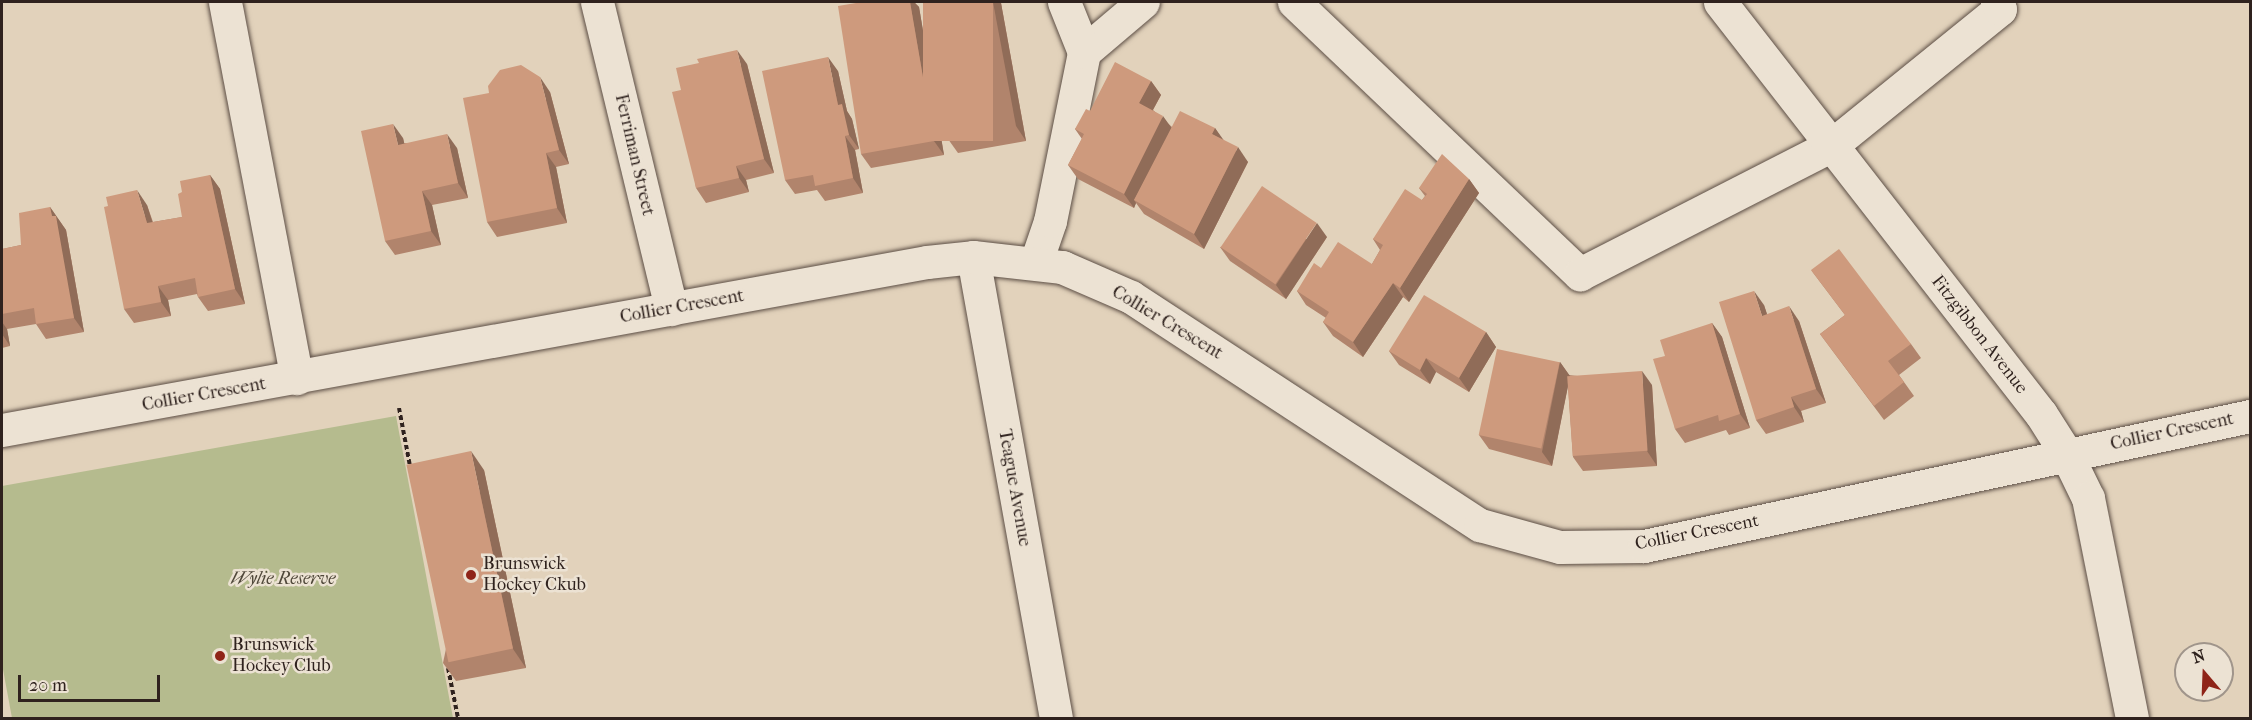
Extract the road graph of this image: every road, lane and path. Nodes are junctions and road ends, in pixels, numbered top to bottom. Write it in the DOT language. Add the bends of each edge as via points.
graph roads {
  1 [pos="225,2"];
  2 [pos="597,2"];
  3 [pos="1064,2"];
  4 [pos="1143,2"];
  5 [pos="1294,2"];
  6 [pos="1720,2"];
  7 [pos="1997,2"];
  8 [pos="1084,52"];
  9 [pos="1832,145"];
  10 [pos="973,257"];
  11 [pos="1036,262"];
  12 [pos="671,309"];
  13 [pos="297,378"];
  14 [pos="399,408"];
  15 [pos="2250,416"];
  16 [pos="2,430"];
  17 [pos="2067,455"];
  18 [pos="412,477"];
  19 [pos="447,661"];
  20 [pos="458,718"];
  21 [pos="1056,718"];
  22 [pos="2132,718"];
  1 -- 13 [label="street"];
  2 -- 12 [label="street, Ferriman Street"];
  3 -- 8 [label="street"];
  4 -- 8 [label="street"];
  5 -- 9 [label="street" via="1580,274"];
  6 -- 9 [label="street, Fitzgibbon Avenue"];
  7 -- 9 [label="street" via="2001,9"];
  8 -- 11 [label="street" via="1050,221"];
  9 -- 17 [label="street, Fitzgibbon Avenue" via="2041,414"];
  10 -- 11 [label="street, Collier Crescent"];
  10 -- 12 [label="street, Collier Crescent"];
  10 -- 21 [label="street, Teague Avenue"];
  11 -- 17 [label="street, Collier Crescent" via="1062,267 1131,297 1480,525 1560,548 1644,546"];
  12 -- 13 [label="street, Collier Crescent"];
  13 -- 16 [label="street, Collier Crescent"];
  14 -- 18 [label="path"];
  15 -- 17 [label="street, Collier Crescent"];
  17 -- 22 [label="street, Fitzgibbon Avenue" via="2088,498"];
  19 -- 20 [label="path"];
}
